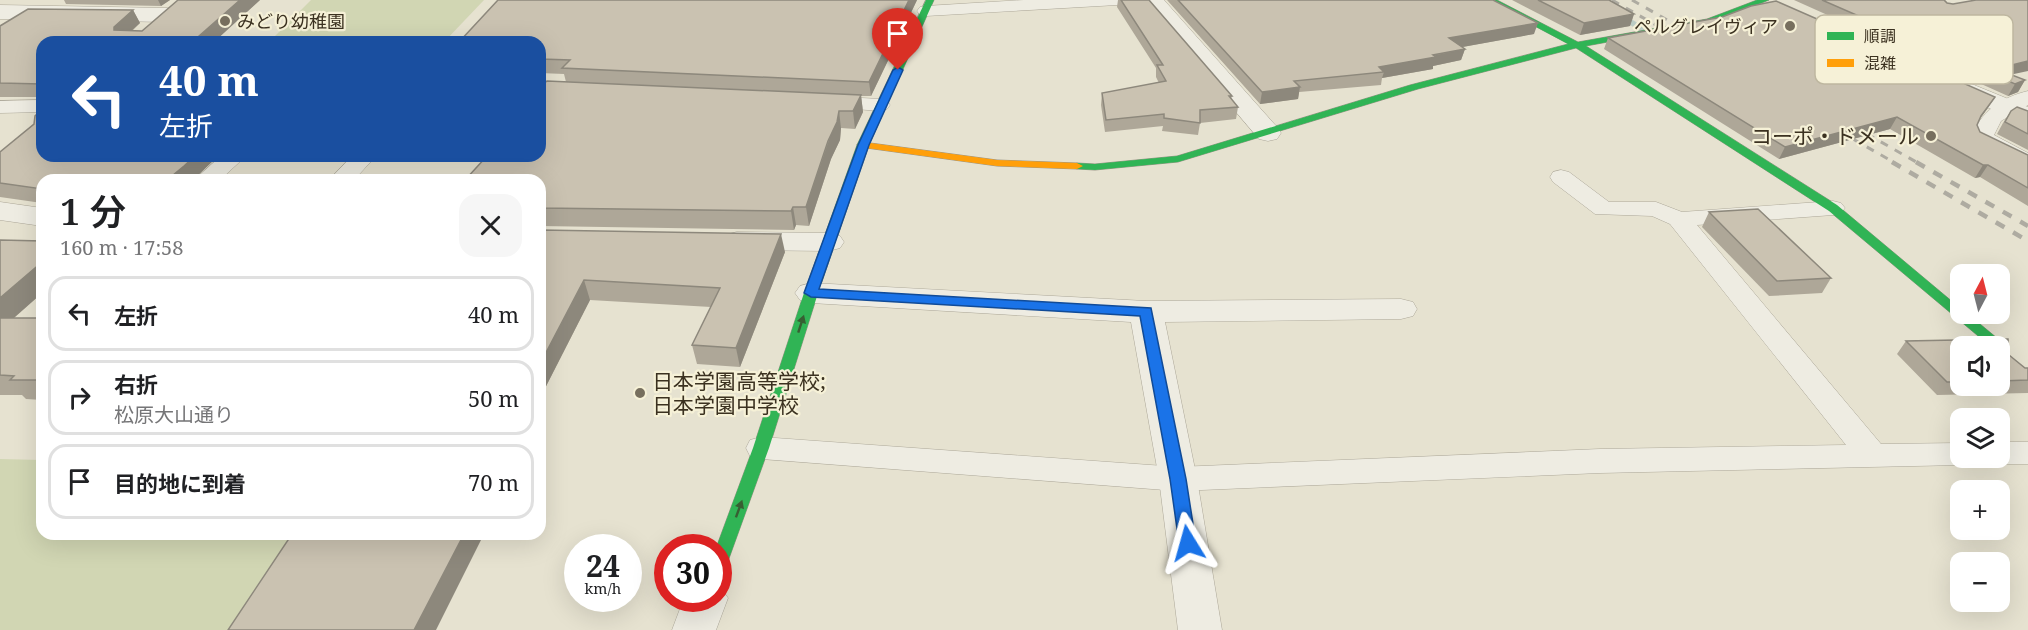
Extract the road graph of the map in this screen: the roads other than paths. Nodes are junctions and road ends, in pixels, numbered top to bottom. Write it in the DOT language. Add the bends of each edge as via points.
graph roads {
  1 [pos="186,0"];
  2 [pos="1117,0"];
  3 [pos="1152,0"];
  4 [pos="1490,0"];
  5 [pos="1765,0"];
  6 [pos="928,5"];
  7 [pos="0,12"];
  8 [pos="167,15"];
  9 [pos="143,35"];
  10 [pos="1577,45"];
  11 [pos="1954,84"];
  12 [pos="2028,98"];
  13 [pos="810,102"];
  14 [pos="880,105"];
  15 [pos="0,107"];
  16 [pos="2006,107"];
  17 [pos="2028,117"];
  18 [pos="36,118"];
  19 [pos="1268,133"];
  20 [pos="863,145"];
  21 [pos="228,162"];
  22 [pos="359,162"];
  23 [pos="2028,162"];
  24 [pos="213,174"];
  25 [pos="347,174"];
  26 [pos="1561,177"];
  27 [pos="1833,208"];
  28 [pos="0,211"];
  29 [pos="36,216"];
  30 [pos="1679,219"];
  31 [pos="714,240"];
  32 [pos="829,242"];
  33 [pos="811,293"];
  34 [pos="1401,309"];
  35 [pos="1146,312"];
  36 [pos="1986,336"];
  37 [pos="762,448"];
  38 [pos="2010,453"];
  39 [pos="2028,453"];
  40 [pos="1950,454"];
  41 [pos="1872,455"];
  42 [pos="1178,479"];
  43 [pos="729,534"];
  44 [pos="701,612"];
  45 [pos="694,630"];
  46 [pos="1200,630"];
  1 -- 8 [label="street"];
  2 -- 6 [label="lane"];
  3 -- 19 [label="street"];
  4 -- 10 [label="street"];
  5 -- 10 [label="street" via="1709,21"];
  6 -- 14 [label="street"];
  7 -- 8 [label="street"];
  8 -- 9 [label="street"];
  10 -- 19 [label="street" via="1414,87"];
  10 -- 27 [label="street"];
  11 -- 16 [label="street"];
  12 -- 16 [label="lane"];
  13 -- 14 [label="lane"];
  14 -- 20 [label="street"];
  15 -- 18 [label="lane"];
  16 -- 17 [label="street"];
  16 -- 23 [label="lane" via="1985,124 1982,138"];
  19 -- 20 [label="street" via="1178,159 1095,167 997,163"];
  20 -- 32 [label="street"];
  21 -- 24 [label="lane"];
  22 -- 25 [label="lane"];
  26 -- 30 [label="lane" via="1603,209 1656,209"];
  27 -- 30 [label="lane"];
  27 -- 36 [label="street"];
  28 -- 29 [label="street"];
  30 -- 41 [label="lane"];
  31 -- 32 [label="street"];
  32 -- 33 [label="street"];
  33 -- 35 [label="street"];
  37 -- 33 [label="street, one-way"];
  34 -- 35 [label="street"];
  35 -- 42 [label="street"];
  37 -- 42 [label="lane"];
  43 -- 37 [label="street, one-way"];
  38 -- 39 [label="lane"];
  40 -- 41 [label="lane"];
  41 -- 42 [label="lane" via="1600,461"];
  42 -- 46 [label="street"];
  44 -- 45 [label="street"];
}
